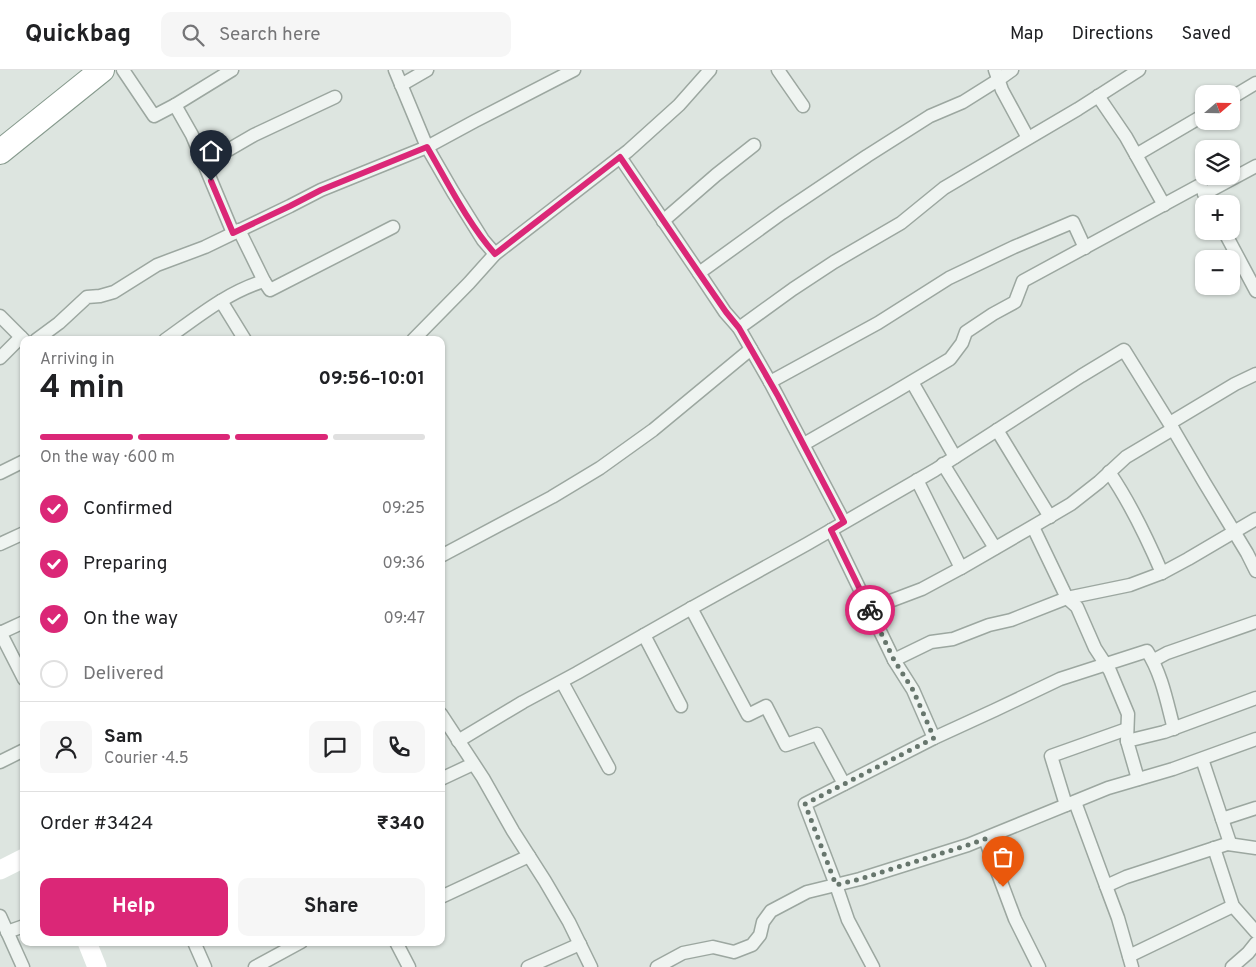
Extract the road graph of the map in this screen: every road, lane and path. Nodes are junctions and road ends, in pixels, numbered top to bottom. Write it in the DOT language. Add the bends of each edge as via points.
graph roads {
  1 [pos="102,70"];
  2 [pos="123,70"];
  3 [pos="232,70"];
  4 [pos="395,70"];
  5 [pos="427,70"];
  6 [pos="545,70"];
  7 [pos="574,70"];
  8 [pos="710,70"];
  9 [pos="778,70"];
  10 [pos="1012,70"];
  11 [pos="1139,70"];
  12 [pos="997,75"];
  13 [pos="551,82"];
  14 [pos="1256,84"];
  15 [pos="401,85"];
  16 [pos="1240,93"];
  17 [pos="1098,96"];
  18 [pos="335,97"];
  19 [pos="175,105"];
  20 [pos="804,106"];
  21 [pos="1195,120"];
  22 [pos="1028,138"];
  23 [pos="754,145"];
  24 [pos="427,147"];
  25 [pos="0,152"];
  26 [pos="1136,155"];
  27 [pos="620,157"];
  28 [pos="204,164"];
  29 [pos="1256,166"];
  30 [pos="1205,195"];
  31 [pos="1213,195"];
  32 [pos="1164,205"];
  33 [pos="663,221"];
  34 [pos="393,227"];
  35 [pos="236,231"];
  36 [pos="1229,240"];
  37 [pos="1085,248"];
  38 [pos="495,254"];
  39 [pos="699,273"];
  40 [pos="264,281"];
  41 [pos="1256,291"];
  42 [pos="221,301"];
  43 [pos="0,316"];
  44 [pos="739,328"];
  45 [pos="20,336"];
  46 [pos="41,336"];
  47 [pos="171,336"];
  48 [pos="243,336"];
  49 [pos="417,336"];
  50 [pos="20,340"];
  51 [pos="751,349"];
  52 [pos="0,358"];
  53 [pos="1256,374"];
  54 [pos="770,382"];
  55 [pos="912,382"];
  56 [pos="1172,426"];
  57 [pos="997,430"];
  58 [pos="804,444"];
  59 [pos="954,457"];
  60 [pos="20,463"];
  61 [pos="943,464"];
  62 [pos="1110,472"];
  63 [pos="0,473"];
  64 [pos="916,480"];
  65 [pos="1050,517"];
  66 [pos="1256,519"];
  67 [pos="844,522"];
  68 [pos="1033,527"];
  69 [pos="831,530"];
  70 [pos="1234,531"];
  71 [pos="20,535"];
  72 [pos="0,544"];
  73 [pos="995,548"];
  74 [pos="445,554"];
  75 [pos="961,568"];
  76 [pos="1256,571"];
  77 [pos="1162,573"];
  78 [pos="1067,598"];
  79 [pos="691,608"];
  80 [pos="869,609"];
  81 [pos="1256,622"];
  82 [pos="20,624"];
  83 [pos="0,633"];
  84 [pos="644,635"];
  85 [pos="894,660"];
  86 [pos="1154,660"];
  87 [pos="20,661"];
  88 [pos="1106,664"];
  89 [pos="562,682"];
  90 [pos="1256,698"];
  91 [pos="681,706"];
  92 [pos="445,720"];
  93 [pos="1174,728"];
  94 [pos="1127,736"];
  95 [pos="934,738"];
  96 [pos="1256,739"];
  97 [pos="458,741"];
  98 [pos="20,752"];
  99 [pos="1202,759"];
  100 [pos="0,762"];
  101 [pos="473,764"];
  102 [pos="609,768"];
  103 [pos="445,777"];
  104 [pos="1138,779"];
  105 [pos="844,784"];
  106 [pos="1071,804"];
  107 [pos="1256,808"];
  108 [pos="1222,819"];
  109 [pos="985,839"];
  110 [pos="1228,844"];
  111 [pos="1214,848"];
  112 [pos="1256,848"];
  113 [pos="529,856"];
  114 [pos="20,860"];
  115 [pos="0,870"];
  116 [pos="836,885"];
  117 [pos="1106,886"];
  118 [pos="445,896"];
  119 [pos="1233,906"];
  120 [pos="0,916"];
  121 [pos="20,927"];
  122 [pos="7,932"];
  123 [pos="1256,932"];
  124 [pos="1256,943"];
  125 [pos="580,944"];
  126 [pos="89,946"];
  127 [pos="196,946"];
  128 [pos="294,946"];
  129 [pos="398,946"];
  130 [pos="1130,962"];
  131 [pos="1236,966"];
  132 [pos="23,967"];
  133 [pos="97,967"];
  134 [pos="205,967"];
  135 [pos="255,967"];
  136 [pos="409,967"];
  137 [pos="528,967"];
  138 [pos="591,967"];
  139 [pos="657,967"];
  140 [pos="873,967"];
  141 [pos="1039,967"];
  1 -- 25 [label="highway"];
  2 -- 19 [label="street" via="154,116"];
  3 -- 19 [label="street"];
  4 -- 15 [label="street"];
  5 -- 15 [label="street"];
  6 -- 13 [label="street"];
  7 -- 13 [label="street"];
  8 -- 27 [label="street" via="679,106"];
  9 -- 20 [label="street"];
  10 -- 12 [label="street"];
  11 -- 17 [label="street"];
  12 -- 22 [label="street"];
  12 -- 39 [label="street" via="962,102 930,116 867,156"];
  13 -- 24 [label="street"];
  14 -- 16 [label="street"];
  15 -- 24 [label="street"];
  17 -- 22 [label="street"];
  17 -- 26 [label="street"];
  18 -- 28 [label="street" via="254,135"];
  19 -- 28 [label="street"];
  21 -- 26 [label="street"];
  22 -- 44 [label="street" via="944,188 901,223 834,262"];
  23 -- 33 [label="street"];
  24 -- 35 [label="street" via="321,190"];
  24 -- 38 [label="street" via="483,240"];
  26 -- 32 [label="street"];
  27 -- 33 [label="street"];
  27 -- 38 [label="street"];
  28 -- 35 [label="street"];
  29 -- 31 [label="street"];
  30 -- 32 [label="street" via="1200,185"];
  32 -- 37 [label="street"];
  33 -- 39 [label="street"];
  34 -- 40 [label="street" via="270,290"];
  35 -- 40 [label="street"];
  35 -- 46 [label="street" via="157,265 114,292 87,297"];
  36 -- 41 [label="street"];
  37 -- 54 [label="street" via="1073,222 1014,247 949,278 878,323"];
  37 -- 55 [label="street" via="1023,281 1015,302 966,332 962,344 950,359"];
  38 -- 49 [label="street"];
  39 -- 44 [label="street"];
  40 -- 42 [label="street"];
  42 -- 47 [label="street"];
  42 -- 48 [label="street"];
  43 -- 45 [label="street"];
  44 -- 51 [label="street"];
  50 -- 52 [label="street"];
  51 -- 54 [label="street"];
  51 -- 74 [label="street" via="653,430 600,468"];
  53 -- 56 [label="street" via="1218,394"];
  54 -- 58 [label="street"];
  55 -- 58 [label="street"];
  55 -- 59 [label="street"];
  56 -- 57 [label="street" via="1124,350"];
  56 -- 62 [label="street" via="1126,457"];
  56 -- 70 [label="street"];
  57 -- 59 [label="street"];
  57 -- 65 [label="street"];
  58 -- 67 [label="street"];
  59 -- 61 [label="street"];
  60 -- 63 [label="street"];
  61 -- 64 [label="street"];
  61 -- 73 [label="street"];
  62 -- 65 [label="street"];
  62 -- 77 [label="street" via="1149,542"];
  64 -- 67 [label="street"];
  64 -- 75 [label="street"];
  65 -- 68 [label="street"];
  66 -- 70 [label="street"];
  67 -- 69 [label="street"];
  68 -- 73 [label="street"];
  68 -- 78 [label="street"];
  69 -- 79 [label="street"];
  69 -- 80 [label="street"];
  70 -- 76 [label="street"];
  70 -- 77 [label="street"];
  71 -- 72 [label="street"];
  73 -- 75 [label="street"];
  75 -- 80 [label="street" via="922,589"];
  77 -- 78 [label="street" via="1130,585"];
  78 -- 85 [label="street" via="953,639 931,642"];
  78 -- 88 [label="street" via="1077,607 1095,648"];
  79 -- 84 [label="street"];
  79 -- 105 [label="street" via="748,716 766,706 786,745 817,734"];
  80 -- 85 [label="street"];
  81 -- 86 [label="street"];
  82 -- 83 [label="street"];
  83 -- 87 [label="street"];
  84 -- 89 [label="street"];
  84 -- 91 [label="street"];
  85 -- 95 [label="street" via="913,690"];
  86 -- 88 [label="street" via="1147,651"];
  86 -- 93 [label="street"];
  88 -- 94 [label="street" via="1128,714"];
  88 -- 95 [label="street" via="1060,679"];
  89 -- 97 [label="street"];
  89 -- 102 [label="street"];
  90 -- 93 [label="street"];
  92 -- 97 [label="street"];
  93 -- 94 [label="street"];
  94 -- 104 [label="street"];
  94 -- 106 [label="street" via="1051,756"];
  95 -- 105 [label="street"];
  96 -- 99 [label="street"];
  97 -- 101 [label="street"];
  98 -- 100 [label="street"];
  99 -- 104 [label="street"];
  99 -- 108 [label="street"];
  101 -- 103 [label="street"];
  101 -- 113 [label="street"];
  104 -- 106 [label="street"];
  105 -- 116 [label="street" via="805,804"];
  106 -- 109 [label="street"];
  106 -- 117 [label="street"];
  107 -- 108 [label="street"];
  108 -- 110 [label="street"];
  109 -- 116 [label="street"];
  109 -- 141 [label="street" via="1015,919"];
  110 -- 111 [label="street"];
  110 -- 112 [label="street"];
  111 -- 117 [label="street"];
  111 -- 119 [label="street"];
  113 -- 118 [label="street"];
  113 -- 125 [label="street"];
  114 -- 115 [label="street"];
  116 -- 139 [label="street" via="807,892 771,911 752,945 734,952 713,947 683,953"];
  116 -- 140 [label="street" via="848,920"];
  117 -- 130 [label="street"];
  119 -- 123 [label="street"];
  119 -- 130 [label="street"];
  120 -- 122 [label="street"];
  121 -- 122 [label="street"];
  122 -- 132 [label="street"];
  124 -- 131 [label="street"];
  125 -- 137 [label="street"];
  125 -- 138 [label="street"];
  126 -- 133 [label="street"];
  127 -- 134 [label="street"];
  128 -- 135 [label="street"];
  129 -- 136 [label="street"];
}
